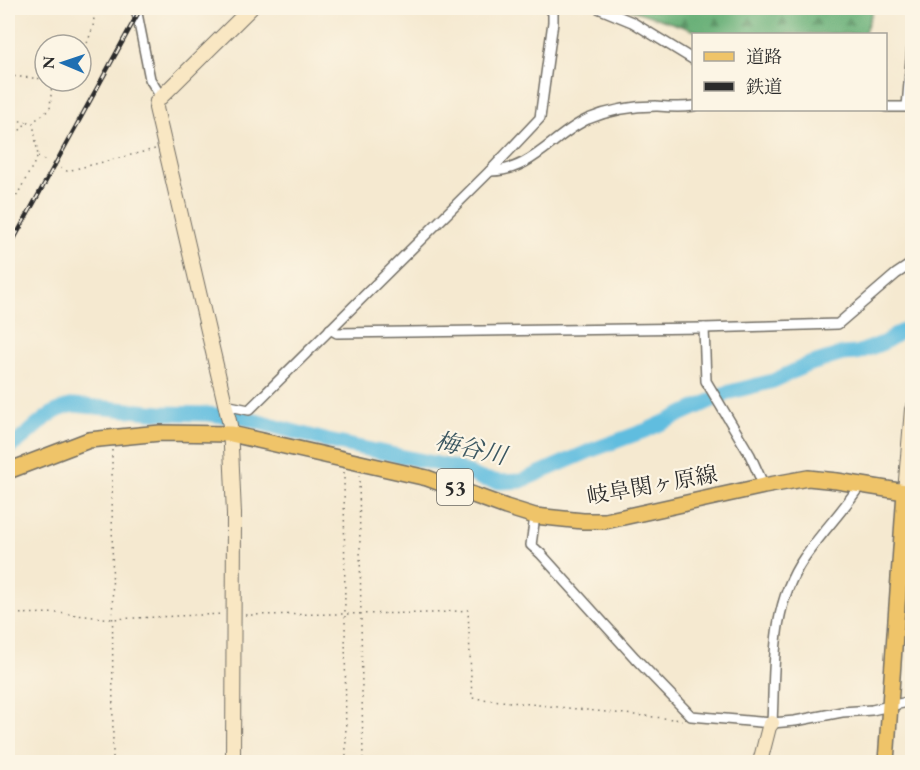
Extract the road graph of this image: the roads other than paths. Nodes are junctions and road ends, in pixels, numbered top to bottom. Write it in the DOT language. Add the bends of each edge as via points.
graph roads {
  1 [pos="136,8"];
  2 [pos="251,8"];
  3 [pos="549,8"];
  4 [pos="598,8"];
  5 [pos="912,46"];
  6 [pos="692,59"];
  7 [pos="161,96"];
  8 [pos="692,106"];
  9 [pos="887,107"];
  10 [pos="910,107"];
  11 [pos="490,171"];
  12 [pos="912,266"];
  13 [pos="704,328"];
  14 [pos="330,329"];
  15 [pos="226,407"];
  16 [pos="912,409"];
  17 [pos="231,430"];
  18 [pos="8,471"];
  19 [pos="764,486"];
  20 [pos="860,486"];
  21 [pos="909,492"];
  22 [pos="535,516"];
  23 [pos="912,701"];
  24 [pos="890,706"];
  25 [pos="772,723"];
  26 [pos="232,762"];
  27 [pos="760,762"];
  28 [pos="886,762"];
  1 -- 7 [label="street" via="150,79"];
  2 -- 7 [label="street"];
  3 -- 11 [label="street" via="553,22 540,118"];
  4 -- 6 [label="street" via="632,22"];
  5 -- 10 [label="street"];
  7 -- 15 [label="street" via="156,108"];
  8 -- 11 [label="street" via="625,108 596,117 536,157"];
  9 -- 10 [label="street"];
  11 -- 14 [label="street"];
  12 -- 13 [label="street" via="896,274 838,324"];
  13 -- 14 [label="street" via="337,333"];
  13 -- 19 [label="street" via="706,381"];
  14 -- 15 [label="street" via="249,410"];
  15 -- 17 [label="street"];
  16 -- 21 [label="street"];
  17 -- 18 [label="main road, 岐阜関ヶ原線 / 53" via="88,440"];
  17 -- 22 [label="main road, 岐阜関ヶ原線 / 53" via="427,478"];
  17 -- 26 [label="street"];
  19 -- 20 [label="main road, 岐阜関ヶ原線 / 53" via="808,478"];
  19 -- 22 [label="main road, 岐阜関ヶ原線 / 53" via="604,521"];
  20 -- 21 [label="main road, 岐阜関ヶ原線 / 53"];
  20 -- 25 [label="street" via="803,559 785,597 776,640"];
  21 -- 24 [label="main road"];
  22 -- 25 [label="street" via="531,545 691,716"];
  23 -- 24 [label="street"];
  24 -- 25 [label="street"];
  24 -- 28 [label="main road"];
  25 -- 27 [label="street"];
}
